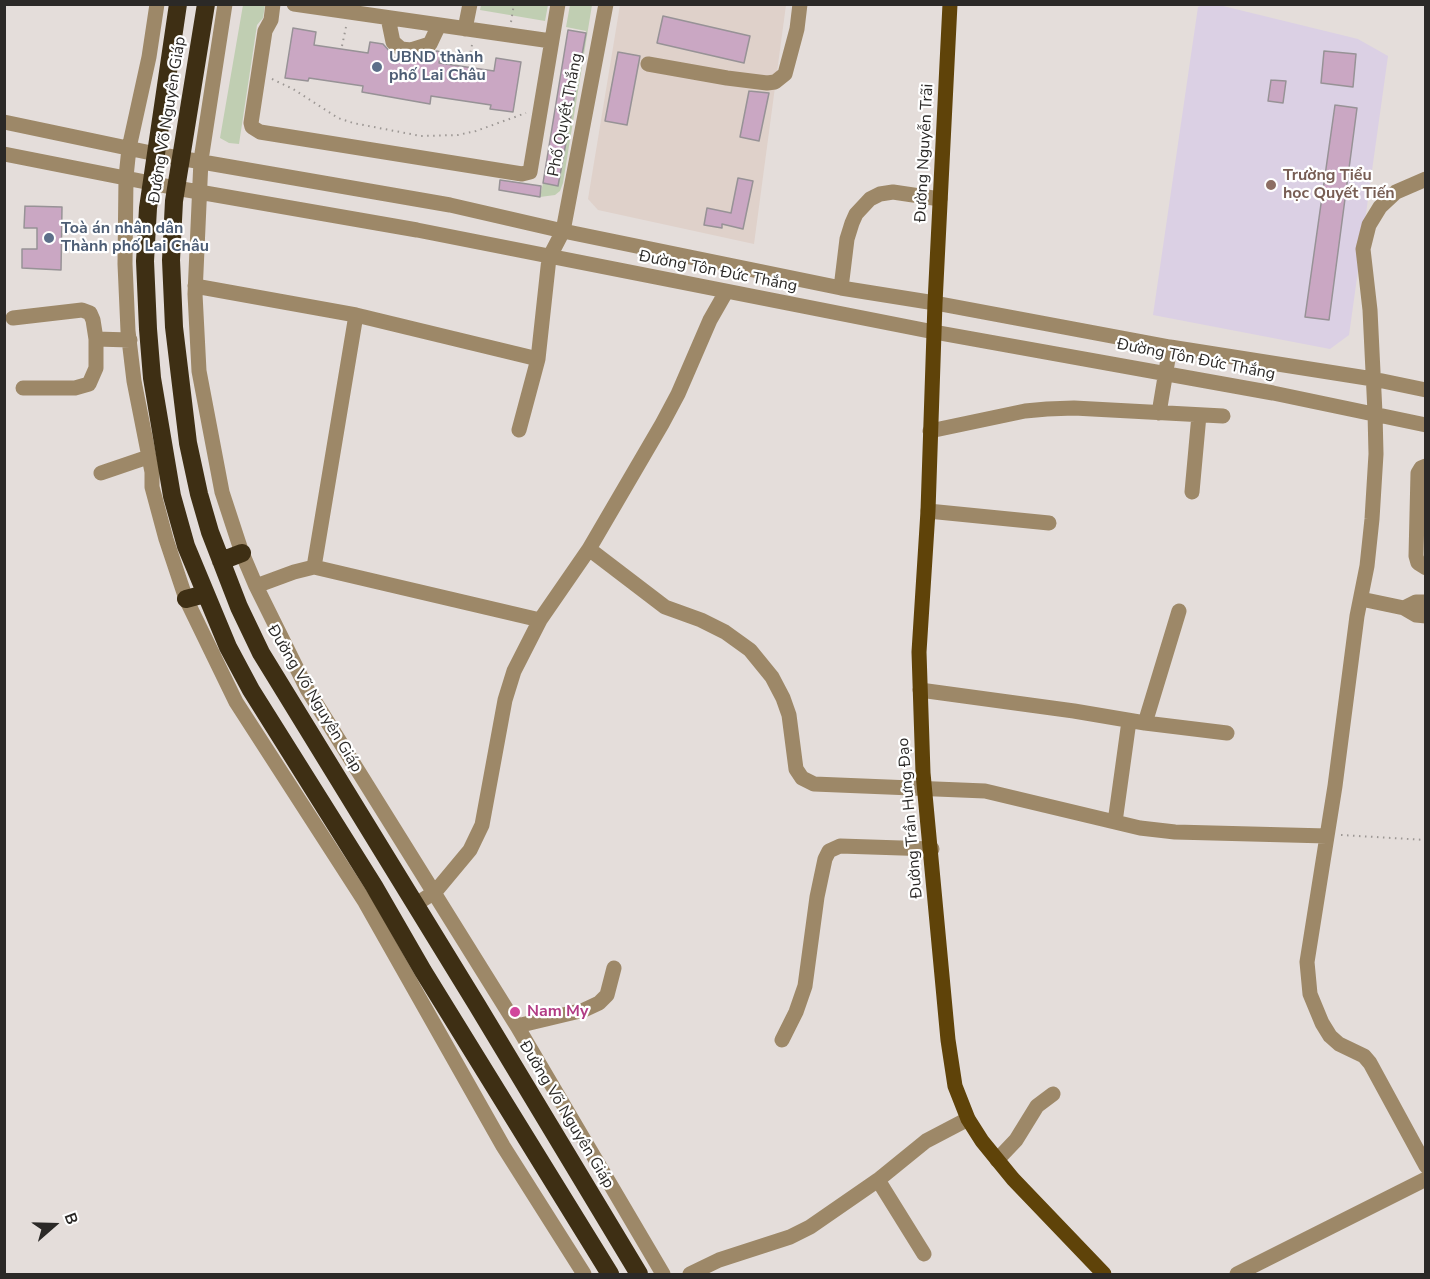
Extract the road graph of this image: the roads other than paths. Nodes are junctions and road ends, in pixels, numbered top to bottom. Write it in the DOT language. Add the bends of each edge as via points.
graph roads {
  1 [pos="157,4"];
  2 [pos="178,4"];
  3 [pos="206,4"];
  4 [pos="225,4"];
  5 [pos="273,4"];
  6 [pos="294,4"];
  7 [pos="470,4"];
  8 [pos="558,4"];
  9 [pos="606,4"];
  10 [pos="800,4"];
  11 [pos="950,4"];
  12 [pos="358,10"];
  13 [pos="388,18"];
  14 [pos="440,26"];
  15 [pos="470,30"];
  16 [pos="551,41"];
  17 [pos="648,64"];
  18 [pos="4,122"];
  19 [pos="129,148"];
  20 [pos="4,154"];
  21 [pos="156,154"];
  22 [pos="181,158"];
  23 [pos="201,160"];
  24 [pos="126,177"];
  25 [pos="1425,180"];
  26 [pos="152,182"];
  27 [pos="176,188"];
  28 [pos="198,191"];
  29 [pos="940,199"];
  30 [pos="563,231"];
  31 [pos="549,258"];
  32 [pos="195,286"];
  33 [pos="841,288"];
  34 [pos="726,292"];
  35 [pos="935,303"];
  36 [pos="356,315"];
  37 [pos="14,318"];
  38 [pos="934,332"];
  39 [pos="96,339"];
  40 [pos="130,340"];
  41 [pos="1170,347"];
  42 [pos="538,359"];
  43 [pos="1165,372"];
  44 [pos="1372,379"];
  45 [pos="23,388"];
  46 [pos="1425,390"];
  47 [pos="1159,413"];
  48 [pos="1375,413"];
  49 [pos="1199,415"];
  50 [pos="1223,416"];
  51 [pos="1425,425"];
  52 [pos="519,430"];
  53 [pos="930,431"];
  54 [pos="148,457"];
  55 [pos="1425,466"];
  56 [pos="101,473"];
  57 [pos="1192,492"];
  58 [pos="928,511"];
  59 [pos="1049,523"];
  60 [pos="589,549"];
  61 [pos="242,552"];
  62 [pos="220,561"];
  63 [pos="314,567"];
  64 [pos="1425,568"];
  65 [pos="256,586"];
  66 [pos="204,594"];
  67 [pos="186,599"];
  68 [pos="1361,599"];
  69 [pos="1425,602"];
  70 [pos="1404,608"];
  71 [pos="1179,611"];
  72 [pos="1425,616"];
  73 [pos="540,620"];
  74 [pos="920,690"];
  75 [pos="1129,721"];
  76 [pos="1145,723"];
  77 [pos="1227,733"];
  78 [pos="925,788"];
  79 [pos="1115,822"];
  80 [pos="1327,836"];
  81 [pos="932,849"];
  82 [pos="435,892"];
  83 [pos="416,904"];
  84 [pos="614,968"];
  85 [pos="517,1026"];
  86 [pos="782,1040"];
  87 [pos="1053,1094"];
  88 [pos="968,1119"];
  89 [pos="1422,1149"];
  90 [pos="997,1160"];
  91 [pos="1425,1167"];
  92 [pos="1425,1179"];
  93 [pos="878,1180"];
  94 [pos="924,1254"];
  95 [pos="584,1275"];
  96 [pos="610,1275"];
  97 [pos="639,1275"];
  98 [pos="663,1275"];
  99 [pos="690,1275"];
  100 [pos="1104,1275"];
  101 [pos="1237,1275"];
  1 -- 19 [label="street, Đường Võ Nguyên Giáp"];
  2 -- 21 [label="highway, Đường Võ Nguyên Giáp"];
  3 -- 22 [label="highway, Đường Võ Nguyên Giáp"];
  4 -- 23 [label="street, Đường Võ Nguyên Giáp"];
  5 -- 16 [label="street" via="265,31 252,128 522,174 530,172"];
  6 -- 12 [label="street"];
  7 -- 15 [label="street"];
  8 -- 16 [label="street"];
  9 -- 30 [label="street, Phố Quyết Thắng"];
  10 -- 17 [label="street" via="785,74 775,82"];
  11 -- 29 [label="main road, Đường Nguyễn Trãi"];
  12 -- 13 [label="street"];
  13 -- 14 [label="street"];
  13 -- 14 [label="street" via="393,42 402,49 430,44"];
  14 -- 15 [label="street"];
  15 -- 16 [label="street"];
  18 -- 19 [label="street, Đường Tôn Đức Thắng"];
  19 -- 21 [label="street, Đường Tôn Đức Thắng"];
  19 -- 24 [label="street, Đường Võ Nguyên Giáp"];
  20 -- 24 [label="street, Đường Tôn Đức Thắng"];
  21 -- 22 [label="street, Đường Tôn Đức Thắng"];
  21 -- 26 [label="highway, Đường Võ Nguyên Giáp"];
  22 -- 23 [label="street, Đường Tôn Đức Thắng"];
  22 -- 27 [label="highway, Đường Võ Nguyên Giáp"];
  23 -- 28 [label="street, Đường Võ Nguyên Giáp"];
  23 -- 30 [label="street, Đường Tôn Đức Thắng" via="450,205"];
  24 -- 26 [label="street, Đường Tôn Đức Thắng"];
  24 -- 40 [label="street, Đường Võ Nguyên Giáp" via="125,264"];
  25 -- 44 [label="street" via="1387,199 1365,236 1363,259 1370,304"];
  26 -- 27 [label="street, Đường Tôn Đức Thắng"];
  26 -- 66 [label="highway, Đường Võ Nguyên Giáp" via="145,261 152,378 172,496"];
  27 -- 28 [label="street, Đường Tôn Đức Thắng"];
  27 -- 62 [label="highway, Đường Võ Nguyên Giáp" via="171,260 179,373 199,494"];
  28 -- 31 [label="street, Đường Tôn Đức Thắng"];
  28 -- 32 [label="street, Đường Võ Nguyên Giáp"];
  29 -- 33 [label="street" via="893,192 880,194 862,206 847,239"];
  29 -- 35 [label="main road, Đường Nguyễn Trãi"];
  30 -- 31 [label="street, Phố Quyết Thắng"];
  30 -- 33 [label="street, Đường Tôn Đức Thắng"];
  31 -- 34 [label="street, Đường Tôn Đức Thắng"];
  31 -- 42 [label="street"];
  32 -- 36 [label="street"];
  32 -- 61 [label="street, Đường Võ Nguyên Giáp" via="199,371 222,492"];
  33 -- 35 [label="street, Đường Tôn Đức Thắng"];
  34 -- 38 [label="street, Đường Tôn Đức Thắng"];
  34 -- 60 [label="street" via="662,424"];
  35 -- 38 [label="main road, Đường Trần Hưng Đạo"];
  35 -- 41 [label="street, Đường Tôn Đức Thắng"];
  36 -- 42 [label="street"];
  36 -- 63 [label="street"];
  37 -- 39 [label="street" via="82,309 93,320"];
  38 -- 43 [label="street, Đường Tôn Đức Thắng"];
  38 -- 53 [label="main road, Đường Trần Hưng Đạo"];
  39 -- 40 [label="street"];
  39 -- 45 [label="street" via="96,368 89,384 75,388"];
  40 -- 54 [label="street, Đường Võ Nguyên Giáp"];
  41 -- 43 [label="street"];
  41 -- 44 [label="street, Đường Tôn Đức Thắng"];
  42 -- 52 [label="street"];
  43 -- 47 [label="street"];
  43 -- 48 [label="street, Đường Tôn Đức Thắng"];
  44 -- 46 [label="street, Đường Tôn Đức Thắng"];
  44 -- 48 [label="street"];
  47 -- 49 [label="street"];
  47 -- 53 [label="street" via="1047,409"];
  48 -- 51 [label="street, Đường Tôn Đức Thắng"];
  48 -- 68 [label="street" via="1372,519"];
  49 -- 50 [label="street"];
  49 -- 57 [label="street"];
  53 -- 58 [label="main road, Đường Trần Hưng Đạo"];
  54 -- 56 [label="street"];
  54 -- 67 [label="street, Đường Võ Nguyên Giáp" via="154,498"];
  55 -- 64 [label="street" via="1418,473 1416,556"];
  58 -- 59 [label="street"];
  58 -- 74 [label="main road, Đường Trần Hưng Đạo"];
  60 -- 73 [label="street"];
  60 -- 78 [label="street" via="664,608 701,620 750,650 783,698 796,769 802,778 814,784"];
  61 -- 62 [label="highway"];
  61 -- 65 [label="street, Đường Võ Nguyên Giáp"];
  62 -- 83 [label="highway, Đường Võ Nguyên Giáp" via="261,653"];
  63 -- 65 [label="street"];
  63 -- 73 [label="street"];
  65 -- 82 [label="street, Đường Võ Nguyên Giáp" via="307,689"];
  66 -- 67 [label="highway"];
  66 -- 96 [label="highway, Đường Võ Nguyên Giáp" via="251,690"];
  67 -- 95 [label="street, Đường Võ Nguyên Giáp" via="236,702 365,902 503,1146"];
  68 -- 70 [label="street"];
  68 -- 80 [label="street"];
  69 -- 70 [label="street"];
  70 -- 72 [label="street"];
  71 -- 76 [label="street"];
  73 -- 82 [label="street" via="514,671 505,699 482,825 470,850"];
  74 -- 75 [label="street"];
  74 -- 78 [label="main road, Đường Trần Hưng Đạo"];
  75 -- 76 [label="street"];
  75 -- 79 [label="street"];
  76 -- 77 [label="street"];
  78 -- 79 [label="street" via="985,791"];
  78 -- 81 [label="main road, Đường Trần Hưng Đạo"];
  79 -- 80 [label="street" via="1176,832"];
  80 -- 89 [label="street" via="1306,962 1310,994 1330,1036 1370,1063"];
  81 -- 86 [label="street" via="855,845 829,851 817,897 805,986"];
  81 -- 88 [label="main road, Đường Trần Hưng Đạo" via="948,1040 955,1086"];
  82 -- 83 [label="street"];
  82 -- 85 [label="street, Đường Võ Nguyên Giáp"];
  83 -- 97 [label="highway, Đường Võ Nguyên Giáp"];
  84 -- 85 [label="street" via="607,995 599,1003"];
  85 -- 98 [label="street, Đường Võ Nguyên Giáp"];
  87 -- 90 [label="street" via="1037,1106 1016,1140"];
  88 -- 90 [label="main road, Đường Trần Hưng Đạo"];
  88 -- 93 [label="street" via="926,1141"];
  89 -- 91 [label="street"];
  90 -- 100 [label="main road, Đường Trần Hưng Đạo"];
  92 -- 101 [label="street"];
  93 -- 94 [label="street"];
  93 -- 99 [label="street" via="810,1227 719,1260"];
}
